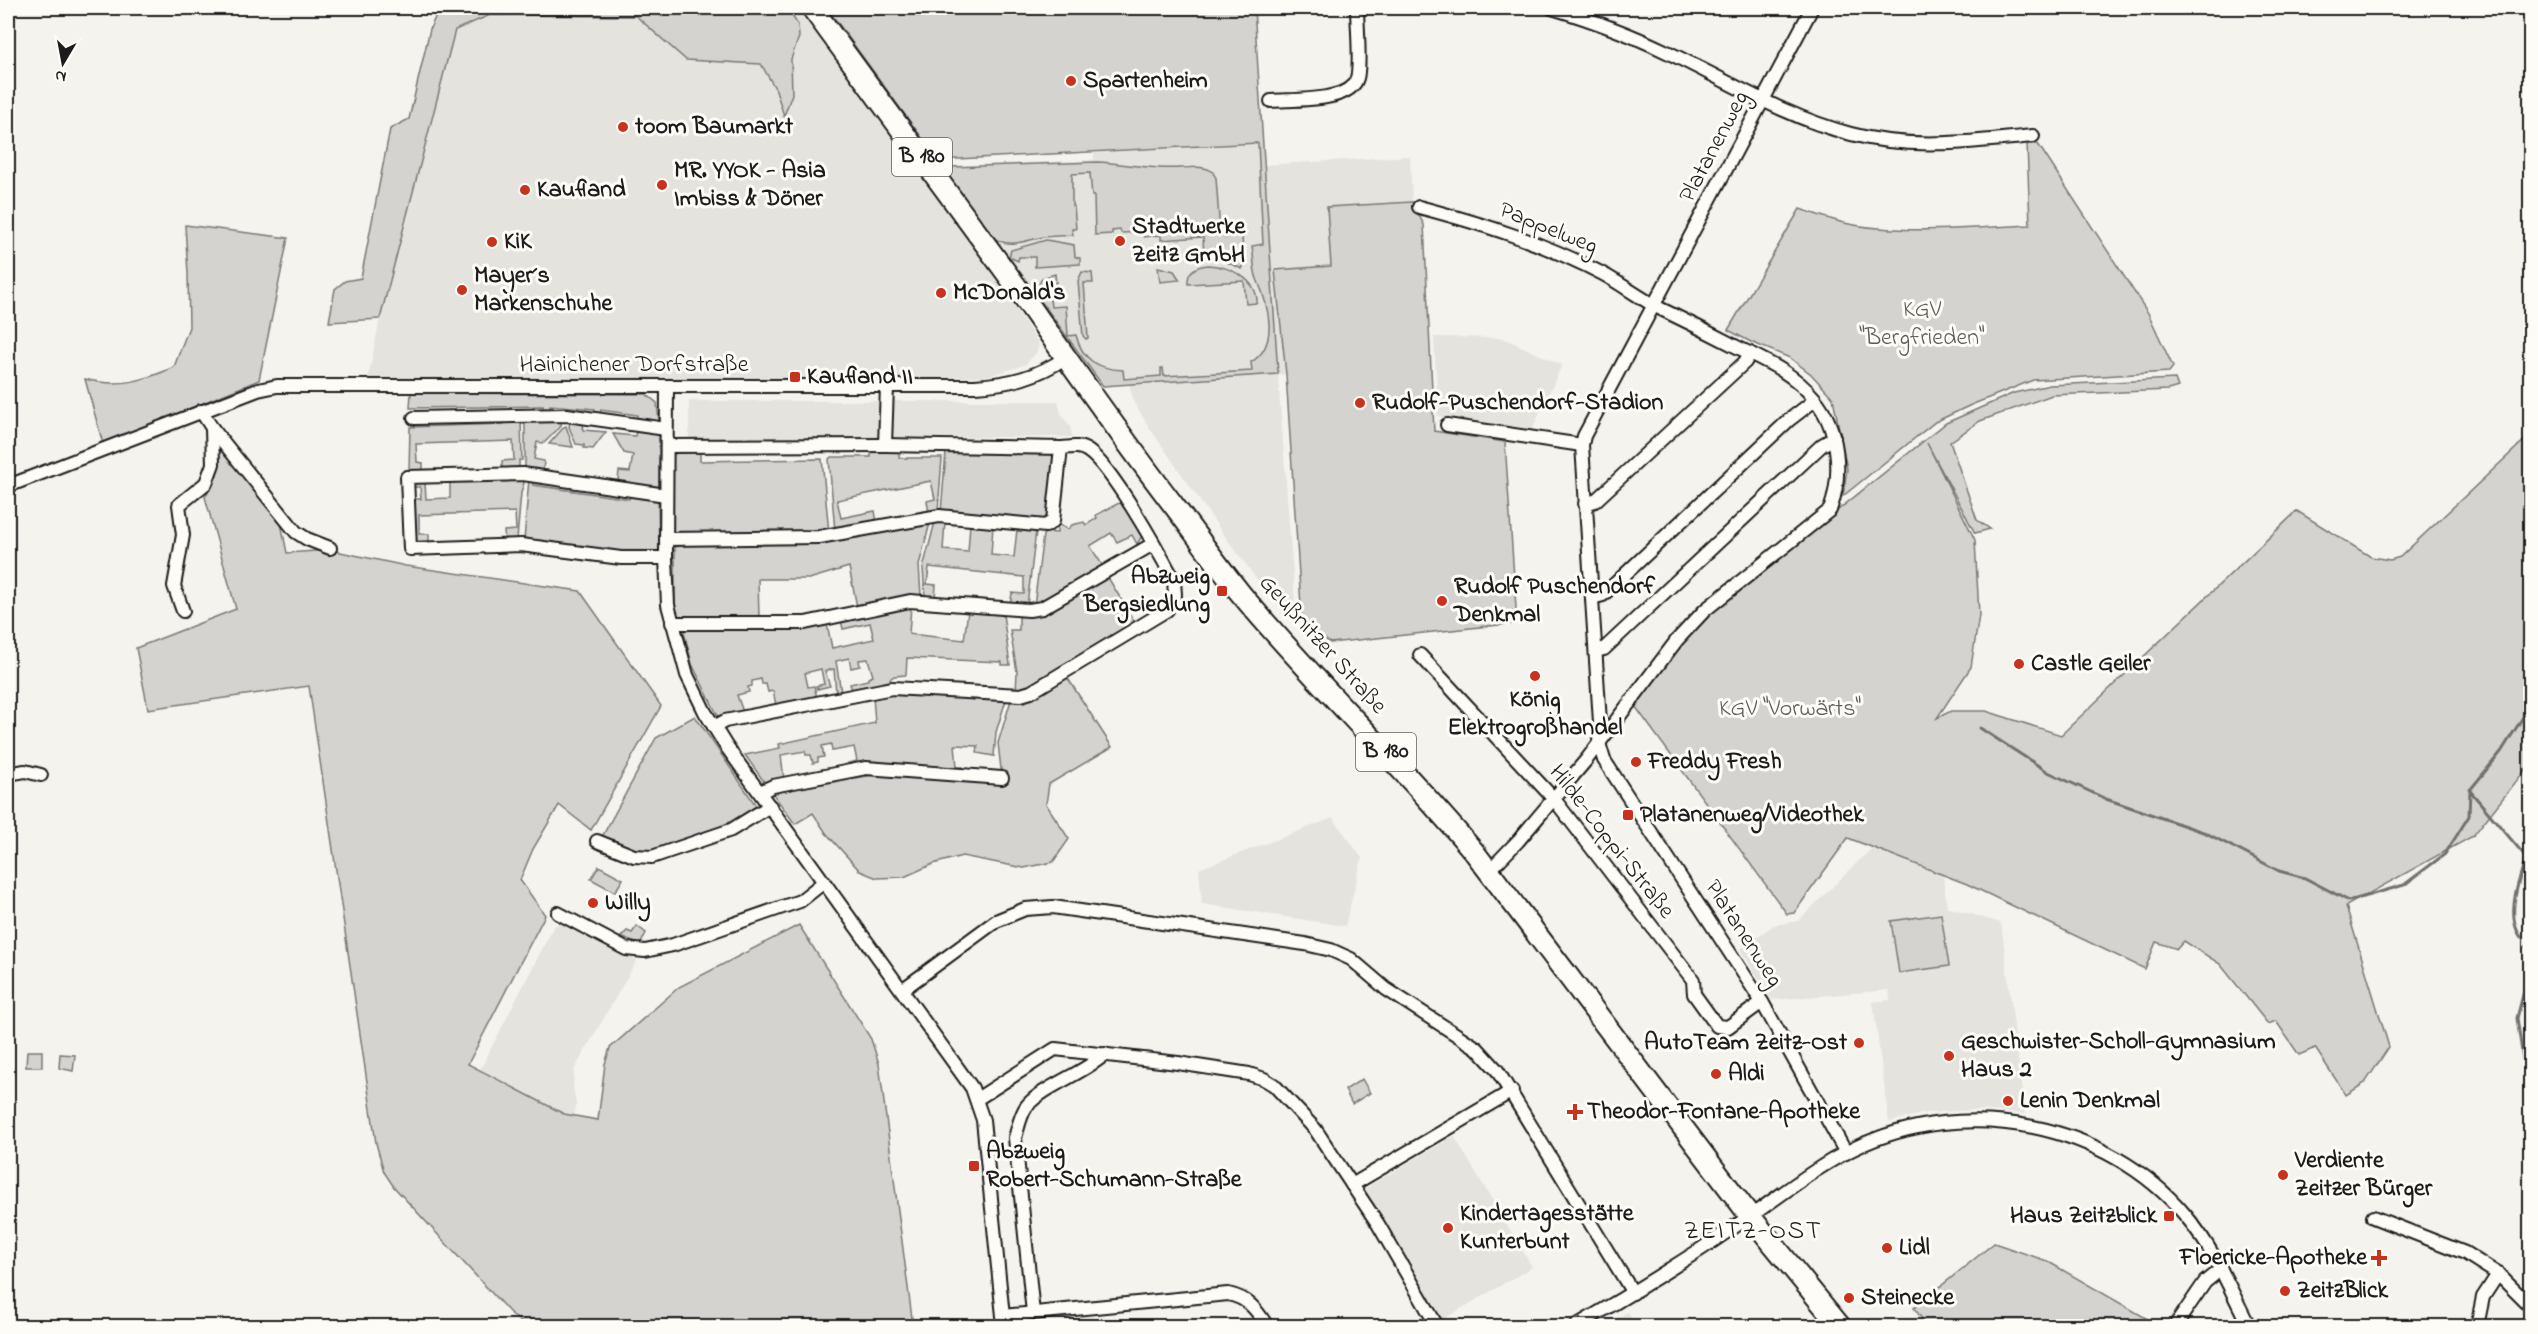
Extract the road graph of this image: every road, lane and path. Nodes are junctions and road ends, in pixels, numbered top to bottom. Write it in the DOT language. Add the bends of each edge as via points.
graph roads {
  1 [pos="812,8"];
  2 [pos="1357,8"];
  3 [pos="1552,8"];
  4 [pos="1812,8"];
  5 [pos="1271,101"];
  6 [pos="1763,101"];
  7 [pos="2033,136"];
  8 [pos="1419,207"];
  9 [pos="1653,306"];
  10 [pos="1750,353"];
  11 [pos="1065,358"];
  12 [pos="668,386"];
  13 [pos="887,386"];
  14 [pos="1815,400"];
  15 [pos="201,411"];
  16 [pos="414,418"];
  17 [pos="1447,425"];
  18 [pos="212,428"];
  19 [pos="666,429"];
  20 [pos="1834,438"];
  21 [pos="885,445"];
  22 [pos="1582,445"];
  23 [pos="667,446"];
  24 [pos="1061,448"];
  25 [pos="8,486"];
  26 [pos="666,495"];
  27 [pos="1585,504"];
  28 [pos="666,539"];
  29 [pos="1153,544"];
  30 [pos="330,548"];
  31 [pos="666,558"];
  32 [pos="1598,596"];
  33 [pos="183,611"];
  34 [pos="672,623"];
  35 [pos="1596,651"];
  36 [pos="1419,655"];
  37 [pos="714,727"];
  38 [pos="1599,744"];
  39 [pos="8,774"];
  40 [pos="40,775"];
  41 [pos="1002,778"];
  42 [pos="760,792"];
  43 [pos="1554,799"];
  44 [pos="770,806"];
  45 [pos="597,841"];
  46 [pos="1488,871"];
  47 [pos="824,882"];
  48 [pos="558,913"];
  49 [pos="902,990"];
  50 [pos="1762,1002"];
  51 [pos="1105,1054"];
  52 [pos="1512,1091"];
  53 [pos="977,1099"];
  54 [pos="1846,1153"];
  55 [pos="1352,1185"];
  56 [pos="1750,1216"];
  57 [pos="2373,1217"];
  58 [pos="2221,1269"];
  59 [pos="2498,1274"];
  60 [pos="1633,1293"];
  61 [pos="2530,1306"];
  62 [pos="1033,1313"];
  63 [pos="1004,1321"];
  64 [pos="1267,1326"];
  65 [pos="1437,1326"];
  66 [pos="1576,1326"];
  67 [pos="1840,1326"];
  68 [pos="2175,1326"];
  69 [pos="2249,1326"];
  70 [pos="2476,1326"];
  1 -- 11 [label="main road, Geußnitzer Straße / B 180"];
  2 -- 5 [label="street" via="1358,78 1350,89 1337,96"];
  3 -- 6 [label="street" via="1612,27"];
  4 -- 6 [label="street, Platanenweg"];
  6 -- 7 [label="street" via="1851,134 1893,142 1935,144"];
  6 -- 9 [label="street, Platanenweg"];
  8 -- 9 [label="street, Pappelweg" via="1545,246 1604,275"];
  9 -- 10 [label="street"];
  9 -- 22 [label="street, Platanenweg"];
  10 -- 14 [label="street" via="1780,367"];
  10 -- 27 [label="street" via="1745,362 1595,501"];
  11 -- 13 [label="street, Hainichener Dorfstraße" via="1035,375 1005,384"];
  11 -- 46 [label="main road, Geußnitzer Straße / B 180" via="1241,594 1435,806"];
  12 -- 13 [label="street, Hainichener Dorfstraße"];
  12 -- 15 [label="street, Hainichener Dorfstraße" via="277,386"];
  12 -- 19 [label="street"];
  13 -- 21 [label="street"];
  14 -- 20 [label="street"];
  14 -- 32 [label="street"];
  15 -- 18 [label="street"];
  15 -- 25 [label="street, Hainichener Dorfstraße"];
  16 -- 19 [label="street" via="567,415"];
  17 -- 22 [label="street"];
  18 -- 30 [label="street" via="296,532"];
  18 -- 33 [label="street" via="213,464 207,483 179,505 183,535 174,586"];
  19 -- 23 [label="street"];
  20 -- 35 [label="street" via="1822,444 1604,649"];
  20 -- 38 [label="street" via="1838,466 1830,510 1706,610 1677,640"];
  21 -- 23 [label="street"];
  21 -- 24 [label="street"];
  22 -- 27 [label="street, Platanenweg"];
  23 -- 26 [label="street"];
  24 -- 28 [label="street" via="1053,521 1046,526 939,516 819,537"];
  24 -- 29 [label="street" via="1078,446 1098,460"];
  26 -- 28 [label="street"];
  26 -- 31 [label="street" via="523,474 407,477 410,549 521,545 621,558"];
  27 -- 32 [label="street, Platanenweg"];
  28 -- 31 [label="street"];
  29 -- 34 [label="street" via="1042,608 910,601 805,623"];
  29 -- 37 [label="street" via="1173,580 1175,595 1167,610 1031,692 1010,695 892,688"];
  31 -- 34 [label="street"];
  32 -- 35 [label="street, Platanenweg"];
  34 -- 37 [label="street" via="687,675"];
  35 -- 38 [label="street, Platanenweg"];
  36 -- 43 [label="street, Hilde-Coppi-Straße"];
  37 -- 42 [label="street"];
  38 -- 43 [label="street"];
  38 -- 50 [label="street, Platanenweg" via="1604,759"];
  39 -- 40 [label="street" via="25,771"];
  41 -- 42 [label="street" via="866,768"];
  42 -- 44 [label="street"];
  43 -- 46 [label="street"];
  43 -- 50 [label="street, Hilde-Coppi-Straße" via="1693,980 1694,994 1718,1026 1728,1027"];
  44 -- 45 [label="street" via="730,830 652,857 634,856"];
  44 -- 47 [label="street"];
  46 -- 56 [label="main road, Geußnitzer Straße / B 180"];
  47 -- 48 [label="street" via="800,902 645,951 626,948"];
  47 -- 49 [label="street"];
  49 -- 52 [label="street" via="996,921 1025,909 1053,907 1305,944 1351,959 1386,989 1477,1048"];
  49 -- 53 [label="street"];
  50 -- 54 [label="street, Platanenweg"];
  51 -- 53 [label="street" via="1055,1049"];
  51 -- 55 [label="street" via="1264,1079 1315,1129"];
  51 -- 62 [label="street" via="1037,1097 1020,1120 1015,1138"];
  52 -- 55 [label="street"];
  52 -- 60 [label="street"];
  53 -- 63 [label="street" via="985,1131"];
  54 -- 56 [label="street"];
  54 -- 58 [label="street" via="1896,1133 1958,1121 2012,1123 2065,1134 2116,1156 2165,1193 2210,1248"];
  55 -- 65 [label="street"];
  56 -- 60 [label="street"];
  56 -- 67 [label="main road, Geußnitzer Straße / B 180"];
  57 -- 59 [label="street" via="2465,1253"];
  58 -- 68 [label="street" via="2205,1282"];
  58 -- 69 [label="street"];
  59 -- 61 [label="street"];
  59 -- 70 [label="street" via="2483,1297"];
  60 -- 66 [label="street"];
  62 -- 63 [label="street"];
  62 -- 64 [label="street" via="1228,1294 1255,1306"];
}
